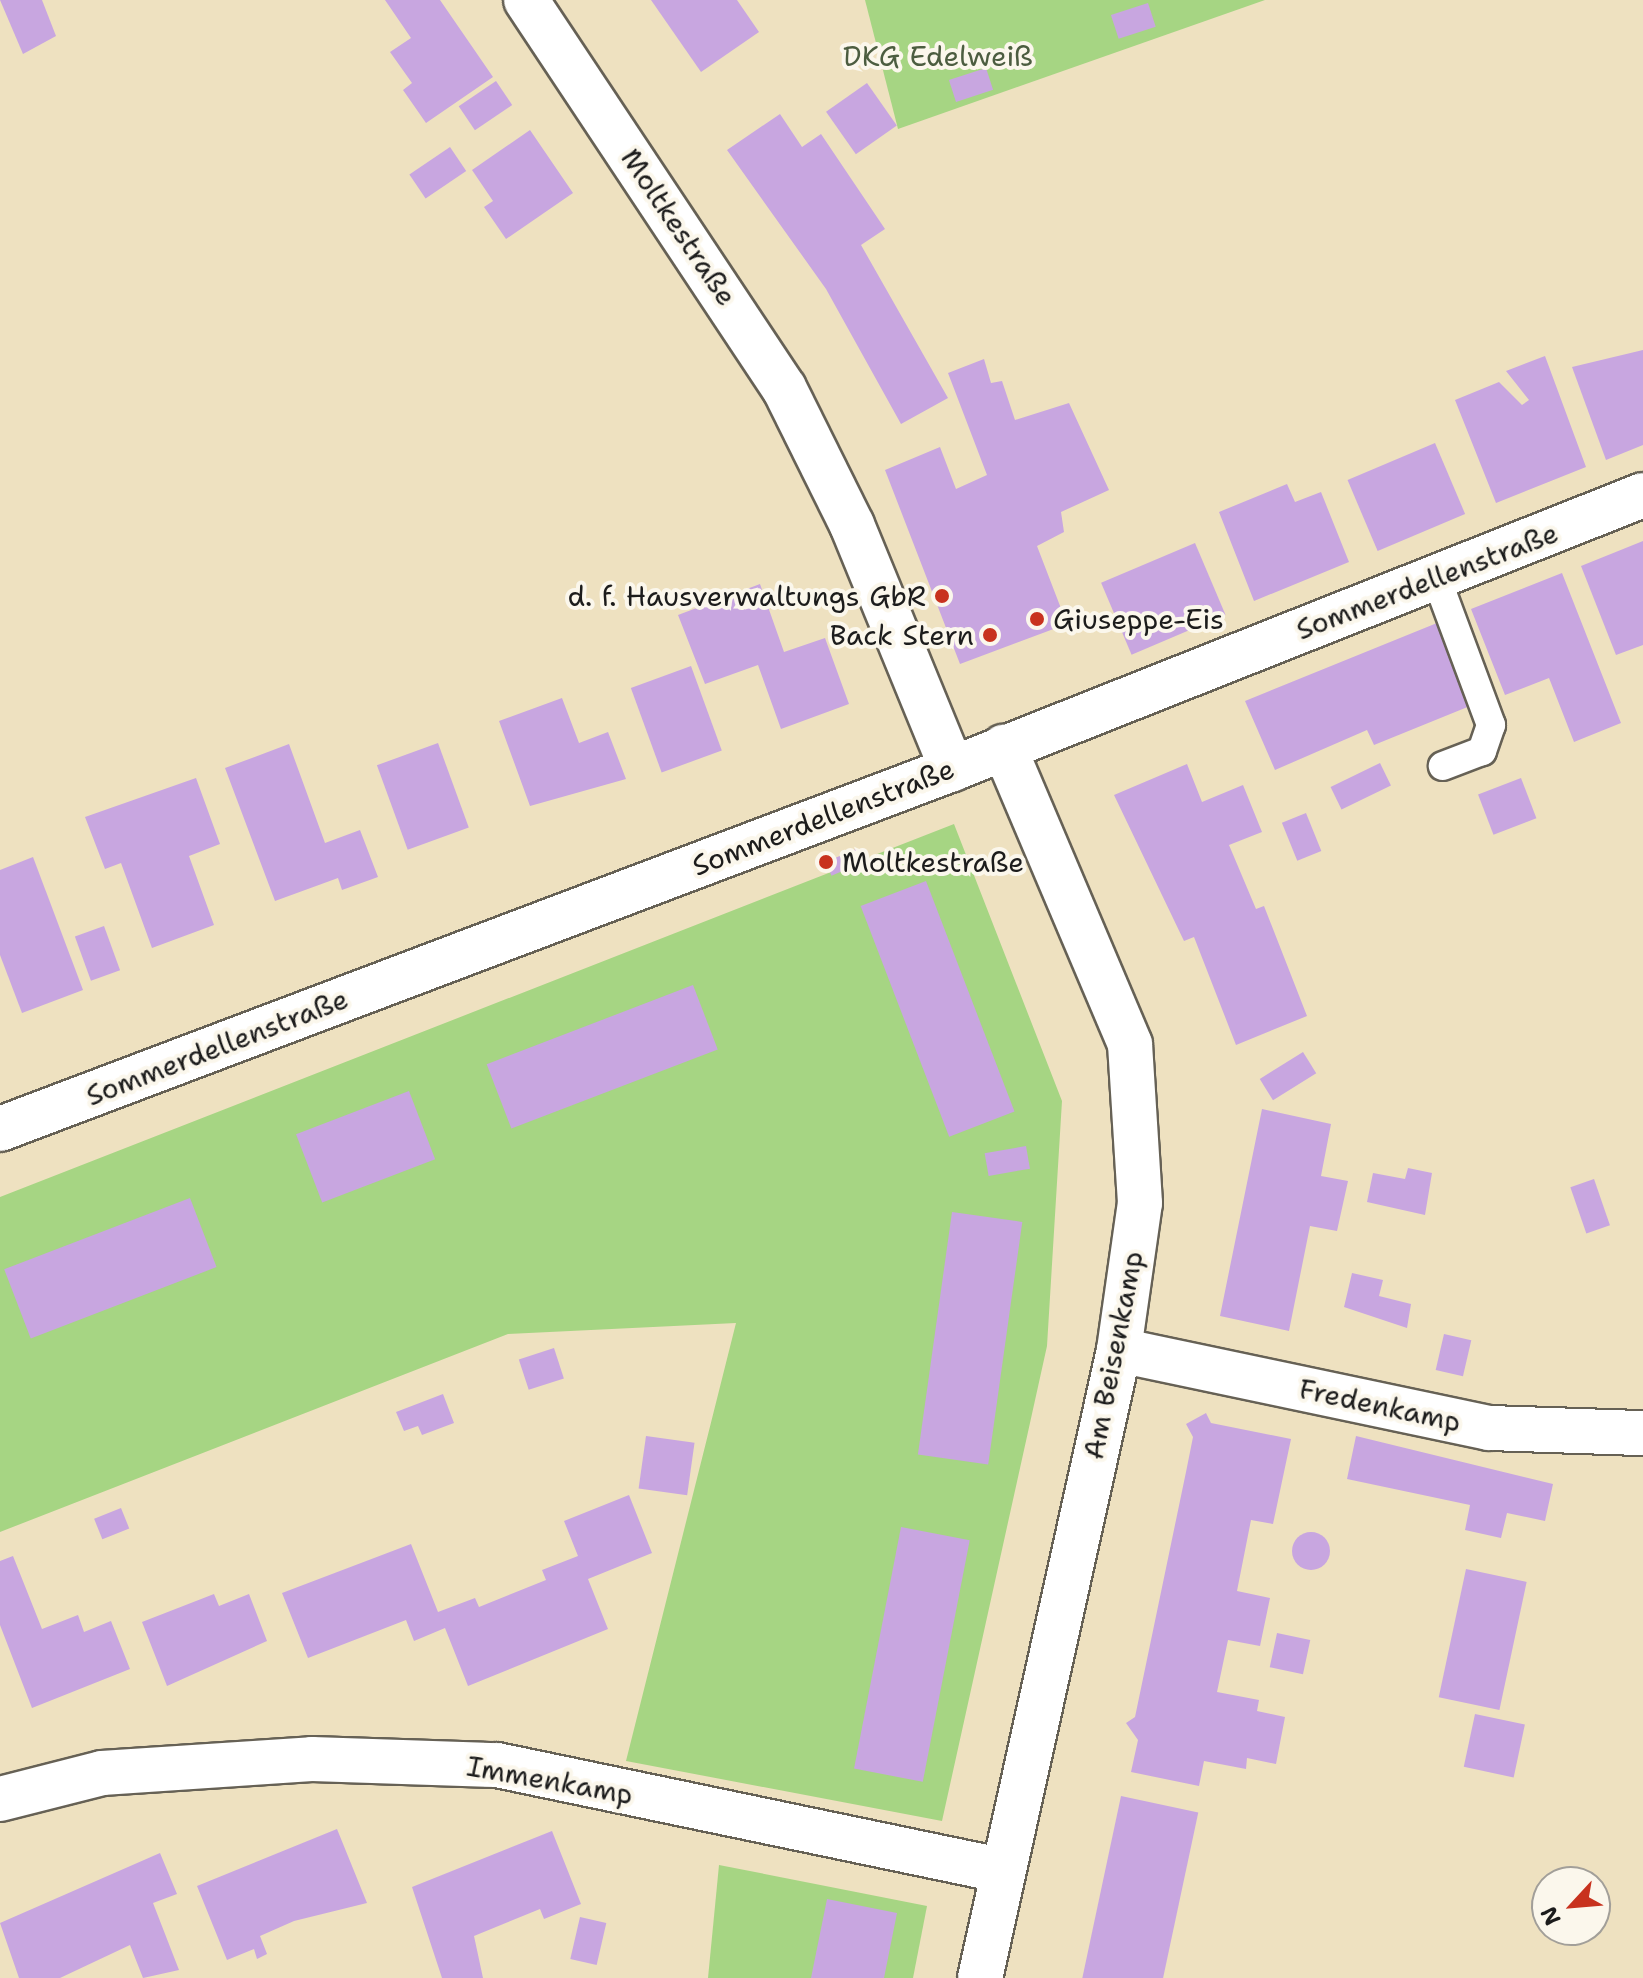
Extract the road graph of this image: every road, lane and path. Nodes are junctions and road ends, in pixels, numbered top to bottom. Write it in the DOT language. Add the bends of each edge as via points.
graph roads {
  1 [pos="526,0"];
  2 [pos="1643,495"];
  3 [pos="1436,577"];
  4 [pos="1004,747"];
  5 [pos="1443,766"];
  6 [pos="952,769"];
  7 [pos="0,1129"];
  8 [pos="1119,1350"];
  9 [pos="1643,1433"];
  10 [pos="0,1799"];
  11 [pos="1000,1870"];
  12 [pos="980,1978"];
  1 -- 6 [label="street, Moltkestraße" via="784,388 852,525"];
  2 -- 3 [label="street, Sommerdellenstraße"];
  3 -- 4 [label="street, Sommerdellenstraße"];
  3 -- 5 [label="lane" via="1491,725 1482,751"];
  4 -- 6 [label="street, Sommerdellenstraße"];
  4 -- 8 [label="street, Am Beisenkamp" via="1130,1044 1140,1203"];
  6 -- 7 [label="street, Sommerdellenstraße"];
  8 -- 9 [label="street, Fredenkamp" via="1489,1428"];
  8 -- 11 [label="street, Am Beisenkamp"];
  10 -- 11 [label="street, Immenkamp" via="102,1773 267,1762 497,1765"];
  11 -- 12 [label="street, Am Beisenkamp"];
}
